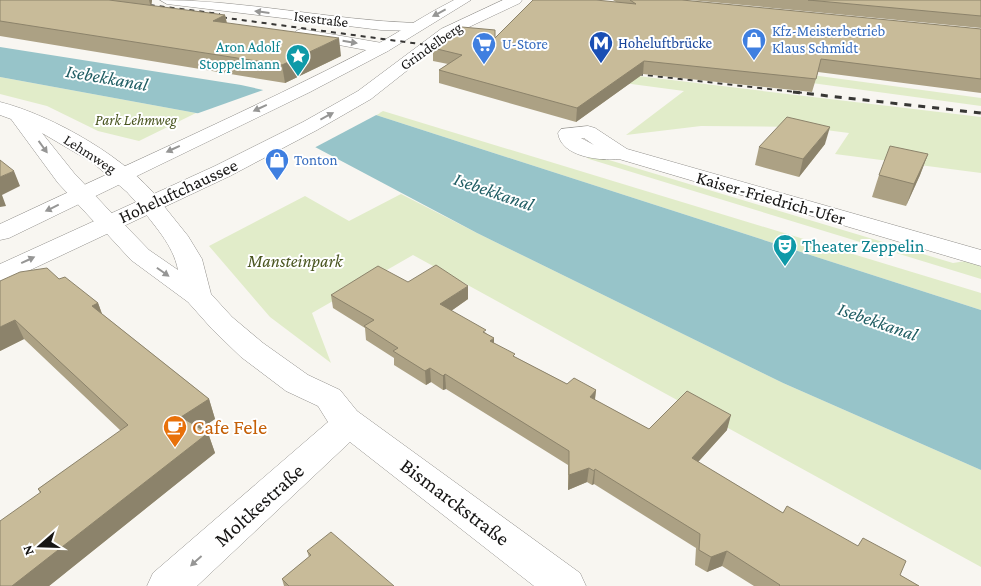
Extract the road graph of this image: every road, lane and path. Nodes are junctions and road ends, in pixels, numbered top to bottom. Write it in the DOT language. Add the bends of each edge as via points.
graph roads {
  1 [pos="167,0"];
  2 [pos="464,0"];
  3 [pos="515,0"];
  4 [pos="415,27"];
  5 [pos="289,33"];
  6 [pos="382,48"];
  7 [pos="353,102"];
  8 [pos="10,113"];
  9 [pos="620,153"];
  10 [pos="121,174"];
  11 [pos="82,194"];
  12 [pos="150,205"];
  13 [pos="110,223"];
  14 [pos="0,233"];
  15 [pos="981,258"];
  16 [pos="0,274"];
  17 [pos="198,296"];
  18 [pos="347,422"];
  19 [pos="168,586"];
  20 [pos="565,586"];
  4 -- 1 [label="street, Isestraße, one-way" via="381,26"];
  2 -- 4 [label="street, Grindelberg, one-way"];
  3 -- 7 [label="street, Grindelberg" via="450,29"];
  4 -- 6 [label="street, Grindelberg"];
  5 -- 6 [label="street, Isestraße, one-way"];
  6 -- 10 [label="street, Grindelberg, one-way"];
  12 -- 7 [label="street, Hoheluftchaussee, one-way"];
  8 -- 10 [label="street, Lehmweg" via="78,143"];
  8 -- 11 [label="street, Lehmweg, one-way"];
  9 -- 15 [label="street, Kaiser-Friedrich-Ufer"];
  10 -- 11 [label="street"];
  10 -- 12 [label="street, Lehmweg"];
  11 -- 13 [label="street, Lehmweg"];
  11 -- 14 [label="street, one-way"];
  12 -- 13 [label="street, Hoheluftchaussee"];
  12 -- 17 [label="street, Bismarckstraße" via="176,236 189,259"];
  16 -- 13 [label="street, Hoheluftchaussee, one-way"];
  13 -- 17 [label="street, Bismarckstraße, one-way" via="140,255"];
  17 -- 18 [label="street, Bismarckstraße" via="252,350 297,383 314,410"];
  18 -- 19 [label="street, Moltkestraße, one-way"];
  18 -- 20 [label="street, Bismarckstraße"];
}
